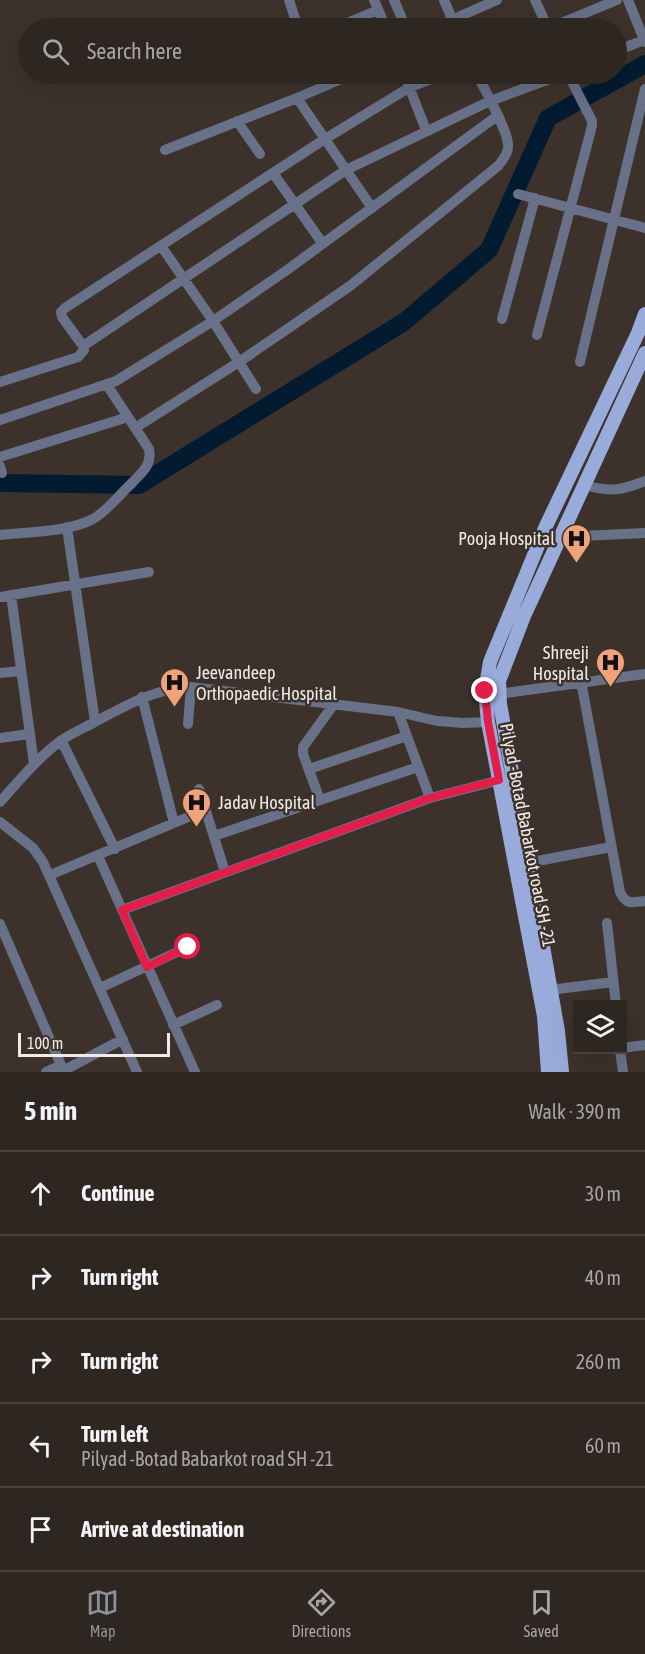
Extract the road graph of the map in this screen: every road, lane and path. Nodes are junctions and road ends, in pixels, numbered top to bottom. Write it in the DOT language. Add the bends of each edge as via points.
graph roads {
  1 [pos="289,0"];
  2 [pos="394,0"];
  3 [pos="444,0"];
  4 [pos="497,0"];
  5 [pos="535,0"];
  6 [pos="617,0"];
  7 [pos="628,0"];
  8 [pos="376,5"];
  9 [pos="295,18"];
  10 [pos="353,18"];
  11 [pos="402,18"];
  12 [pos="452,18"];
  13 [pos="465,18"];
  14 [pos="543,18"];
  15 [pos="573,18"];
  16 [pos="644,41"];
  17 [pos="627,47"];
  18 [pos="330,84"];
  19 [pos="409,84"];
  20 [pos="418,84"];
  21 [pos="482,84"];
  22 [pos="536,84"];
  23 [pos="572,84"];
  24 [pos="410,87"];
  25 [pos="645,89"];
  26 [pos="297,98"];
  27 [pos="490,101"];
  28 [pos="497,116"];
  29 [pos="237,121"];
  30 [pos="426,130"];
  31 [pos="325,139"];
  32 [pos="165,150"];
  33 [pos="260,154"];
  34 [pos="346,170"];
  35 [pos="273,173"];
  36 [pos="518,194"];
  37 [pos="535,198"];
  38 [pos="295,204"];
  39 [pos="372,208"];
  40 [pos="571,208"];
  41 [pos="613,219"];
  42 [pos="645,228"];
  43 [pos="323,244"];
  44 [pos="160,246"];
  45 [pos="183,278"];
  46 [pos="645,314"];
  47 [pos="502,319"];
  48 [pos="213,321"];
  49 [pos="537,335"];
  50 [pos="83,346"];
  51 [pos="631,348"];
  52 [pos="645,353"];
  53 [pos="239,362"];
  54 [pos="580,362"];
  55 [pos="0,381"];
  56 [pos="107,385"];
  57 [pos="256,389"];
  58 [pos="128,417"];
  59 [pos="0,420"];
  60 [pos="135,428"];
  61 [pos="0,457"];
  62 [pos="645,481"];
  63 [pos="584,485"];
  64 [pos="67,527"];
  65 [pos="645,533"];
  66 [pos="0,535"];
  67 [pos="560,537"];
  68 [pos="149,572"];
  69 [pos="76,585"];
  70 [pos="6,596"];
  71 [pos="21,670"];
  72 [pos="0,673"];
  73 [pos="645,674"];
  74 [pos="581,681"];
  75 [pos="191,687"];
  76 [pos="498,694"];
  77 [pos="142,697"];
  78 [pos="334,704"];
  79 [pos="398,712"];
  80 [pos="95,722"];
  81 [pos="488,722"];
  82 [pos="188,724"];
  83 [pos="29,734"];
  84 [pos="407,736"];
  85 [pos="0,738"];
  86 [pos="61,740"];
  87 [pos="34,764"];
  88 [pos="418,767"];
  89 [pos="309,769"];
  90 [pos="506,779"];
  91 [pos="199,789"];
  92 [pos="430,798"];
  93 [pos="320,801"];
  94 [pos="0,802"];
  95 [pos="205,810"];
  96 [pos="0,822"];
  97 [pos="174,823"];
  98 [pos="214,836"];
  99 [pos="611,847"];
  100 [pos="115,849"];
  101 [pos="98,856"];
  102 [pos="527,863"];
  103 [pos="225,872"];
  104 [pos="50,875"];
  105 [pos="645,901"];
  106 [pos="122,910"];
  107 [pos="607,923"];
  108 [pos="0,924"];
  109 [pos="188,947"];
  110 [pos="147,967"];
  111 [pos="613,982"];
  112 [pos="100,988"];
  113 [pos="550,990"];
  114 [pos="615,1000"];
  115 [pos="217,1005"];
  116 [pos="173,1025"];
  117 [pos="123,1039"];
  118 [pos="645,1045"];
  119 [pos="627,1048"];
  120 [pos="621,1054"];
  121 [pos="63,1069"];
  122 [pos="46,1072"];
  123 [pos="137,1072"];
  124 [pos="195,1072"];
  125 [pos="548,1072"];
  126 [pos="562,1072"];
  127 [pos="623,1072"];
  1 -- 9 [label="street"];
  2 -- 11 [label="street"];
  3 -- 12 [label="street"];
  4 -- 13 [label="street"];
  5 -- 14 [label="street"];
  6 -- 15 [label="street"];
  7 -- 16 [label="street"];
  8 -- 10 [label="street"];
  16 -- 17 [label="street"];
  18 -- 26 [label="street"];
  19 -- 24 [label="street"];
  20 -- 24 [label="street"];
  21 -- 27 [label="street"];
  22 -- 27 [label="street"];
  23 -- 40 [label="street" via="592,126"];
  24 -- 30 [label="street"];
  24 -- 31 [label="street"];
  25 -- 41 [label="street"];
  26 -- 29 [label="street"];
  26 -- 31 [label="street"];
  27 -- 28 [label="street"];
  27 -- 30 [label="street"];
  28 -- 39 [label="street"];
  28 -- 53 [label="street" via="508,146 498,166 350,286"];
  29 -- 32 [label="street"];
  29 -- 33 [label="street"];
  30 -- 34 [label="street"];
  31 -- 34 [label="street"];
  31 -- 35 [label="street"];
  34 -- 38 [label="street"];
  34 -- 39 [label="street"];
  35 -- 38 [label="street"];
  35 -- 44 [label="street"];
  36 -- 37 [label="street"];
  37 -- 40 [label="street"];
  37 -- 47 [label="street"];
  38 -- 43 [label="street"];
  38 -- 45 [label="street"];
  39 -- 43 [label="street"];
  40 -- 41 [label="street"];
  40 -- 49 [label="street"];
  41 -- 42 [label="street"];
  41 -- 54 [label="street"];
  43 -- 48 [label="street"];
  44 -- 45 [label="street"];
  44 -- 50 [label="street" via="61,312"];
  45 -- 48 [label="street"];
  45 -- 50 [label="street"];
  46 -- 51 [label="main road, Pilyad -Botad Babarkot road SH -21"];
  48 -- 53 [label="street"];
  48 -- 56 [label="street"];
  50 -- 55 [label="street" via="78,357"];
  51 -- 52 [label="street"];
  51 -- 81 [label="main road, Pilyad -Botad Babarkot road SH -21" via="546,526 490,662 485,691"];
  52 -- 63 [label="main road, Pilyad -Botad Babarkot road SH -21"];
  53 -- 57 [label="street"];
  53 -- 60 [label="street"];
  56 -- 58 [label="street"];
  56 -- 59 [label="street"];
  58 -- 60 [label="street"];
  58 -- 61 [label="street"];
  60 -- 64 [label="street" via="149,449 145,470 95,518"];
  62 -- 63 [label="street" via="616,490"];
  63 -- 67 [label="main road, Pilyad -Botad Babarkot road SH -21"];
  64 -- 66 [label="street"];
  64 -- 69 [label="street"];
  65 -- 67 [label="street"];
  67 -- 76 [label="main road, Pilyad -Botad Babarkot road SH -21" via="505,664"];
  68 -- 69 [label="street"];
  69 -- 70 [label="street"];
  69 -- 80 [label="street"];
  70 -- 71 [label="street"];
  71 -- 72 [label="street"];
  71 -- 83 [label="street"];
  73 -- 74 [label="street"];
  74 -- 76 [label="street"];
  74 -- 99 [label="street"];
  75 -- 77 [label="street" via="161,690"];
  75 -- 78 [label="street"];
  75 -- 82 [label="street"];
  76 -- 90 [label="main road, Pilyad -Botad Babarkot road SH -21"];
  77 -- 80 [label="street"];
  77 -- 97 [label="street"];
  78 -- 79 [label="street"];
  78 -- 89 [label="street" via="303,747"];
  79 -- 81 [label="street" via="437,722"];
  79 -- 84 [label="street"];
  80 -- 86 [label="street"];
  81 -- 90 [label="main road, Pilyad -Botad Babarkot road SH -21"];
  83 -- 85 [label="street"];
  83 -- 87 [label="street"];
  84 -- 88 [label="street"];
  84 -- 89 [label="street"];
  86 -- 87 [label="street"];
  86 -- 100 [label="street"];
  87 -- 94 [label="street"];
  88 -- 92 [label="street"];
  88 -- 93 [label="street"];
  89 -- 93 [label="street"];
  90 -- 92 [label="street"];
  90 -- 102 [label="main road, Pilyad -Botad Babarkot road SH -21"];
  90 -- 125 [label="main road, Pilyad -Botad Babarkot road SH -21" via="544,1016"];
  91 -- 95 [label="street"];
  92 -- 103 [label="street"];
  93 -- 98 [label="street"];
  95 -- 97 [label="street"];
  95 -- 98 [label="street"];
  96 -- 104 [label="street" via="33,848"];
  97 -- 100 [label="street"];
  98 -- 103 [label="street"];
  99 -- 102 [label="street"];
  99 -- 105 [label="street" via="624,900"];
  100 -- 101 [label="street"];
  101 -- 104 [label="street"];
  101 -- 106 [label="street"];
  102 -- 113 [label="main road, Pilyad -Botad Babarkot road SH -21"];
  103 -- 106 [label="street"];
  104 -- 112 [label="street"];
  106 -- 110 [label="street"];
  107 -- 111 [label="street"];
  108 -- 121 [label="street"];
  109 -- 110 [label="street"];
  110 -- 112 [label="street"];
  110 -- 116 [label="street"];
  111 -- 113 [label="street"];
  111 -- 114 [label="street"];
  112 -- 117 [label="street"];
  113 -- 126 [label="main road, Pilyad -Botad Babarkot road SH -21"];
  115 -- 116 [label="street"];
  116 -- 124 [label="street"];
  117 -- 121 [label="street"];
  117 -- 123 [label="street"];
  118 -- 119 [label="street"];
  120 -- 127 [label="street"];
  121 -- 122 [label="street"];
}
